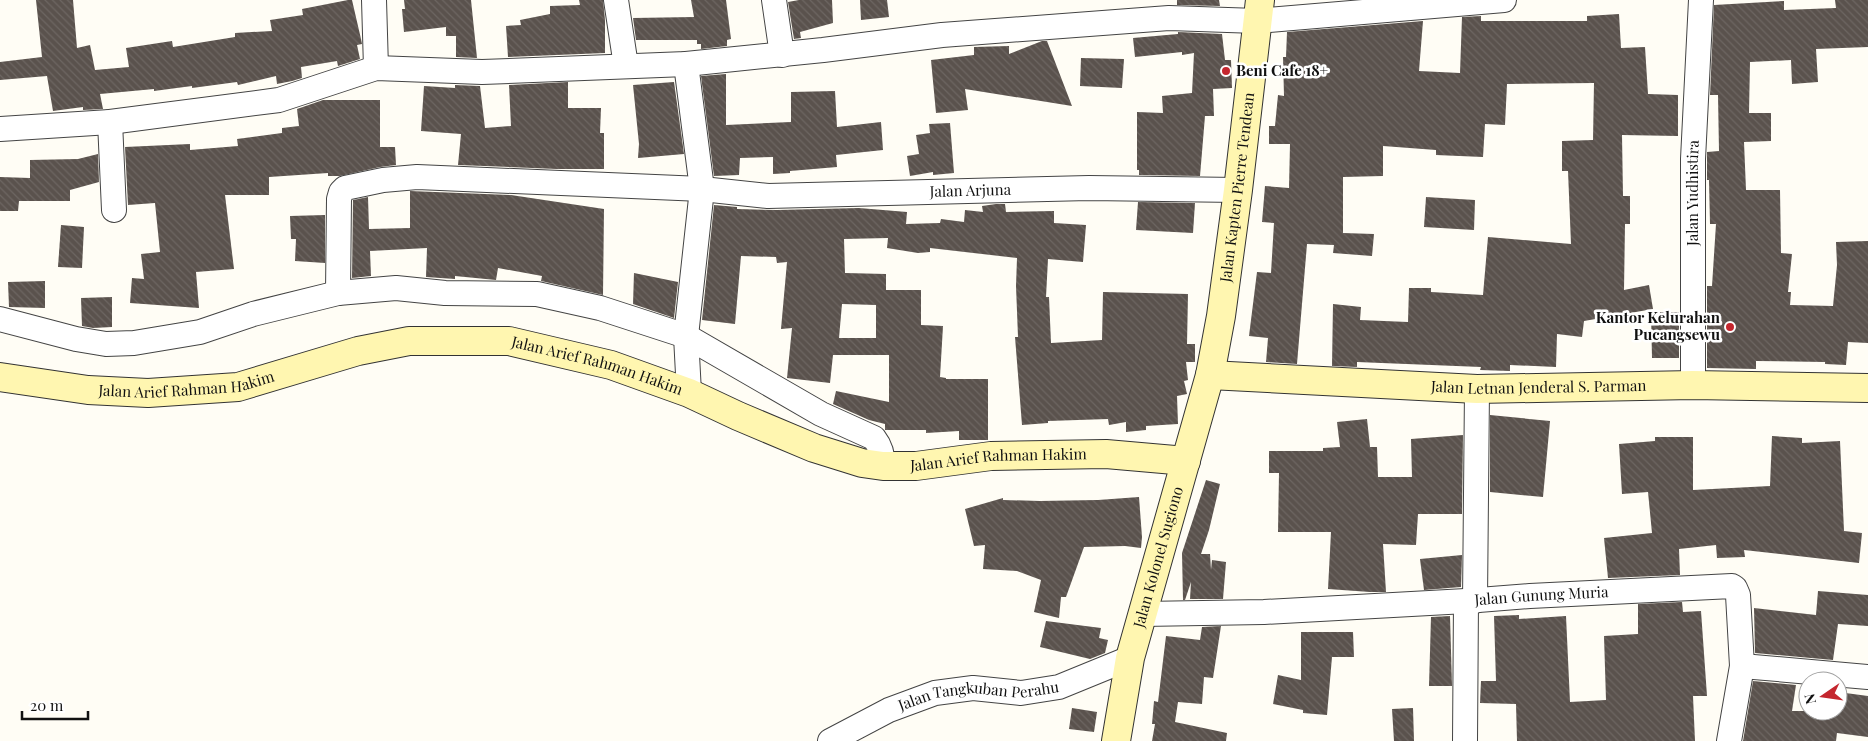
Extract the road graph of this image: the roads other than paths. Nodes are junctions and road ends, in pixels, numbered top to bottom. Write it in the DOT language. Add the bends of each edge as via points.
graph roads {
  1 [pos="374,0"];
  2 [pos="616,0"];
  3 [pos="774,0"];
  4 [pos="1504,0"];
  5 [pos="1701,0"];
  6 [pos="1259,10"];
  7 [pos="782,55"];
  8 [pos="686,64"];
  9 [pos="626,66"];
  10 [pos="376,68"];
  11 [pos="110,122"];
  12 [pos="0,129"];
  13 [pos="702,189"];
  14 [pos="1238,190"];
  15 [pos="114,210"];
  16 [pos="338,293"];
  17 [pos="0,319"];
  18 [pos="686,336"];
  19 [pos="1210,375"];
  20 [pos="0,377"];
  21 [pos="1693,385"];
  22 [pos="1868,388"];
  23 [pos="1477,389"];
  24 [pos="688,393"];
  25 [pos="1186,461"];
  26 [pos="883,466"];
  27 [pos="1471,601"];
  28 [pos="1142,614"];
  29 [pos="1130,658"];
  30 [pos="1742,666"];
  31 [pos="1868,678"];
  32 [pos="830,741"];
  33 [pos="1116,741"];
  34 [pos="1465,741"];
  35 [pos="1729,741"];
  1 -- 10 [label="street"];
  2 -- 9 [label="street"];
  3 -- 7 [label="street"];
  4 -- 6 [label="street"];
  5 -- 21 [label="street, Jalan Yudhistira" via="1693,159"];
  6 -- 7 [label="street" via="942,35"];
  6 -- 14 [label="main road, Jalan Kapten Pierre Tendean"];
  7 -- 8 [label="street"];
  8 -- 9 [label="street"];
  8 -- 13 [label="street"];
  9 -- 10 [label="street" via="482,72"];
  10 -- 11 [label="street" via="279,100"];
  11 -- 12 [label="street"];
  11 -- 15 [label="street"];
  13 -- 14 [label="street, Jalan Arjuna" via="768,196 1089,188"];
  13 -- 16 [label="street, Jalan Arjuna" via="418,177 346,188 339,199"];
  13 -- 18 [label="street"];
  14 -- 19 [label="main road, Jalan Kapten Pierre Tendean"];
  16 -- 17 [label="street" via="253,314 200,332 134,343 106,344 76,339"];
  16 -- 18 [label="street" via="396,288 445,293 537,294 600,308"];
  18 -- 24 [label="street"];
  18 -- 26 [label="street" via="821,414 874,438 883,455"];
  19 -- 23 [label="main road, Jalan Letnan Jenderal S. Parman"];
  19 -- 25 [label="main road, Jalan Kolonel Sugiono"];
  20 -- 24 [label="main road, Jalan Arief Rahman Hakim" via="88,390 168,392 238,387 358,351 409,341 509,341 610,365"];
  21 -- 22 [label="main road, Jalan Letnan Jenderal S. Parman"];
  21 -- 23 [label="main road, Jalan Letnan Jenderal S. Parman"];
  23 -- 27 [label="street"];
  24 -- 26 [label="main road, Jalan Arief Rahman Hakim" via="814,448"];
  25 -- 26 [label="main road, Jalan Arief Rahman Hakim" via="1096,454 991,456 916,466"];
  25 -- 28 [label="main road, Jalan Kolonel Sugiono"];
  27 -- 28 [label="street, Jalan Gunung Muria" via="1264,612"];
  27 -- 30 [label="street, Jalan Gunung Muria" via="1732,586 1738,595"];
  27 -- 34 [label="street"];
  28 -- 29 [label="main road, Jalan Kolonel Sugiono"];
  29 -- 32 [label="street, Jalan Tangkuban Perahu" via="1059,686 1021,693 973,688 935,693 889,710"];
  29 -- 33 [label="main road, Jalan Kolonel Sugiono"];
  30 -- 31 [label="street"];
  30 -- 35 [label="street"];
}
